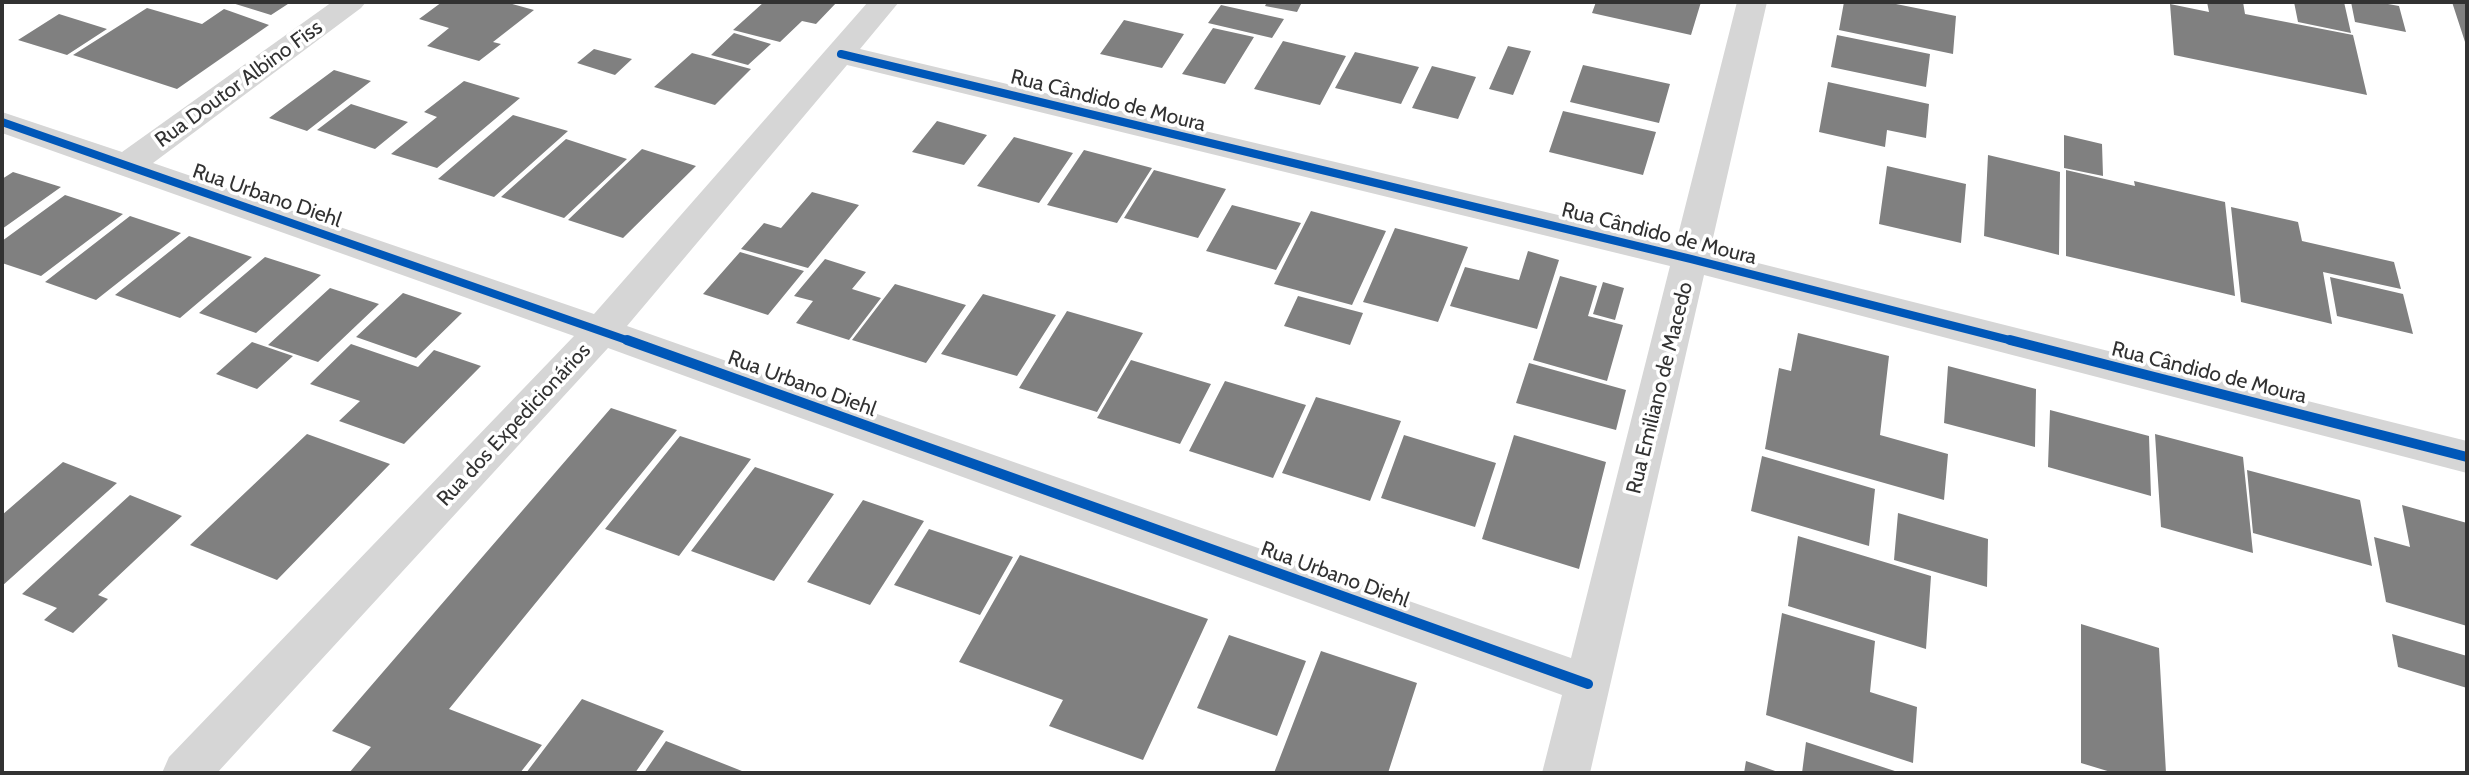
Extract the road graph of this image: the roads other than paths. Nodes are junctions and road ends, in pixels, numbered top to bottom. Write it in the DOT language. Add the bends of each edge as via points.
graph roads {
  1 [pos="351,2"];
  2 [pos="884,2"];
  3 [pos="1752,2"];
  4 [pos="841,54"];
  5 [pos="2,122"];
  6 [pos="127,165"];
  7 [pos="1691,260"];
  8 [pos="601,331"];
  9 [pos="2467,457"];
  10 [pos="1588,684"];
  11 [pos="186,773"];
  12 [pos="1566,773"];
  1 -- 6 [label="street, Rua Doutor Albino Fiss"];
  2 -- 4 [label="street, Rua dos Expedicionários"];
  3 -- 7 [label="street, Rua Emiliano de Macedo"];
  4 -- 7 [label="street, Rua Cândido de Moura"];
  4 -- 8 [label="street, Rua dos Expedicionários"];
  5 -- 6 [label="street, Rua Urbano Diehl"];
  6 -- 8 [label="street, Rua Urbano Diehl"];
  7 -- 9 [label="street, Rua Cândido de Moura"];
  7 -- 10 [label="street, Rua Emiliano de Macedo"];
  8 -- 10 [label="street, Rua Urbano Diehl"];
  8 -- 11 [label="street, Rua dos Expedicionários"];
  10 -- 12 [label="street, Rua Emiliano de Macedo"];
}
